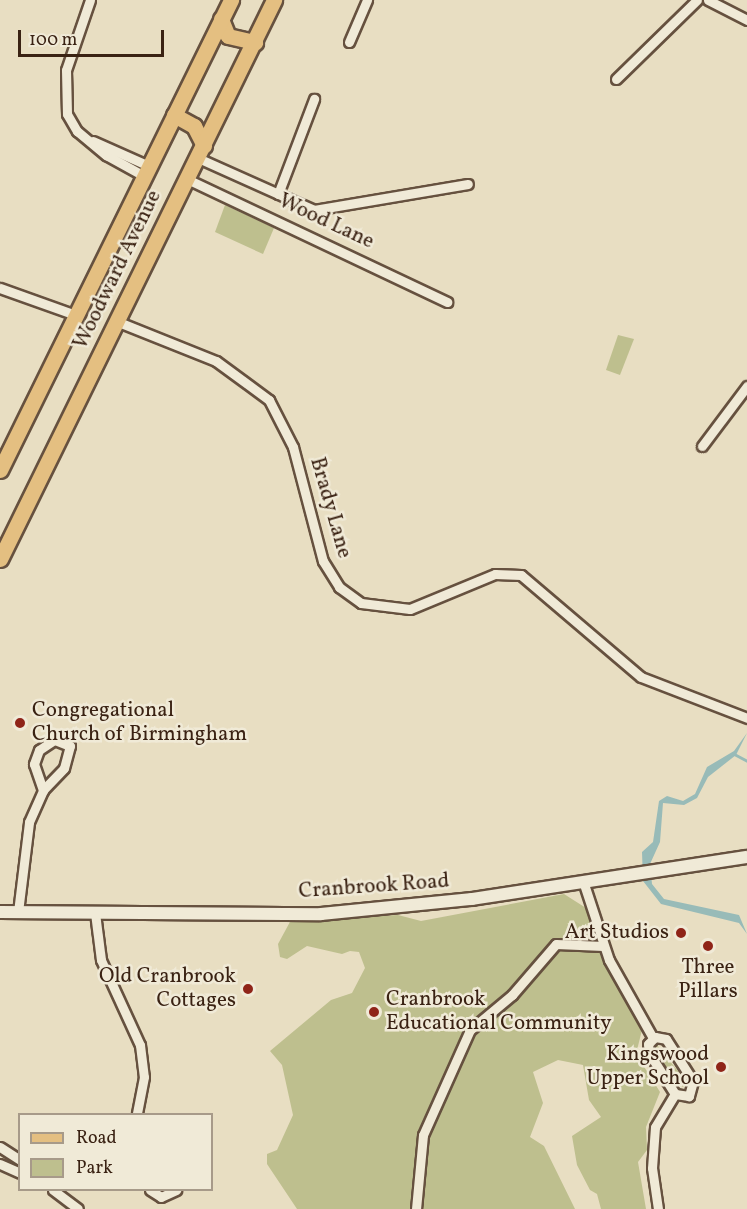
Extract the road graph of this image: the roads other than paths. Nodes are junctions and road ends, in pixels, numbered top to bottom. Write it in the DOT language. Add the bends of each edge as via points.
graph roads {
  1 [pos="89,0"];
  2 [pos="231,0"];
  3 [pos="274,0"];
  4 [pos="367,0"];
  5 [pos="697,0"];
  6 [pos="708,0"];
  7 [pos="221,19"];
  8 [pos="747,20"];
  9 [pos="255,42"];
  10 [pos="349,42"];
  11 [pos="616,79"];
  12 [pos="314,99"];
  13 [pos="174,115"];
  14 [pos="201,152"];
  15 [pos="146,171"];
  16 [pos="187,179"];
  17 [pos="468,184"];
  18 [pos="278,194"];
  19 [pos="0,288"];
  20 [pos="447,302"];
  21 [pos="76,315"];
  22 [pos="116,321"];
  23 [pos="747,386"];
  24 [pos="702,446"];
  25 [pos="0,470"];
  26 [pos="0,559"];
  27 [pos="747,718"];
  28 [pos="43,790"];
  29 [pos="747,857"];
  30 [pos="583,881"];
  31 [pos="0,912"];
  32 [pos="18,912"];
  33 [pos="94,913"];
  34 [pos="603,946"];
  35 [pos="653,1038"];
  36 [pos="675,1094"];
  37 [pos="137,1113"];
  38 [pos="0,1147"];
  39 [pos="18,1159"];
  40 [pos="0,1164"];
  41 [pos="18,1172"];
  42 [pos="55,1191"];
  43 [pos="152,1191"];
  44 [pos="174,1191"];
  45 [pos="78,1209"];
  46 [pos="416,1209"];
  47 [pos="658,1209"];
  1 -- 15 [label="street" via="64,87 69,119 85,138"];
  2 -- 7 [label="main road, Woodward Avenue"];
  3 -- 9 [label="main road, Woodward Avenue"];
  4 -- 10 [label="street"];
  5 -- 11 [label="street"];
  6 -- 8 [label="street"];
  7 -- 9 [label="main road" via="228,36"];
  7 -- 13 [label="main road, Woodward Avenue"];
  9 -- 14 [label="main road, Woodward Avenue"];
  12 -- 18 [label="street"];
  13 -- 14 [label="main road" via="194,126"];
  13 -- 15 [label="main road, Woodward Avenue"];
  14 -- 16 [label="main road, Woodward Avenue"];
  14 -- 18 [label="street"];
  15 -- 21 [label="main road, Woodward Avenue"];
  16 -- 20 [label="street, Wood Lane"];
  16 -- 22 [label="main road, Woodward Avenue"];
  17 -- 18 [label="street" via="327,210"];
  19 -- 21 [label="street"];
  21 -- 25 [label="main road, Woodward Avenue"];
  22 -- 26 [label="main road, Woodward Avenue"];
  22 -- 27 [label="street, Brady Lane" via="216,361 269,400 293,447 323,561 339,587 361,603 410,609 495,574 521,575 641,677 681,697"];
  23 -- 24 [label="street"];
  28 -- 28 [label="street" via="64,768 70,746 54,740 39,750 34,764"];
  28 -- 32 [label="street" via="24,841"];
  29 -- 30 [label="street, Cranbrook Road"];
  30 -- 33 [label="street, Cranbrook Road" via="472,899 321,914"];
  30 -- 34 [label="street"];
  31 -- 32 [label="street, Cranbrook Road"];
  32 -- 33 [label="street, Cranbrook Road"];
  33 -- 37 [label="street" via="101,960 140,1045 144,1077"];
  34 -- 35 [label="street"];
  34 -- 46 [label="street" via="556,944 512,994 470,1030 423,1135"];
  35 -- 36 [label="street" via="648,1050"];
  35 -- 36 [label="street" via="666,1039 694,1082 689,1095"];
  36 -- 47 [label="street" via="655,1126 652,1168"];
  38 -- 39 [label="street"];
  40 -- 41 [label="street"];
  42 -- 45 [label="street"];
  43 -- 44 [label="street" via="161,1197"];
}
